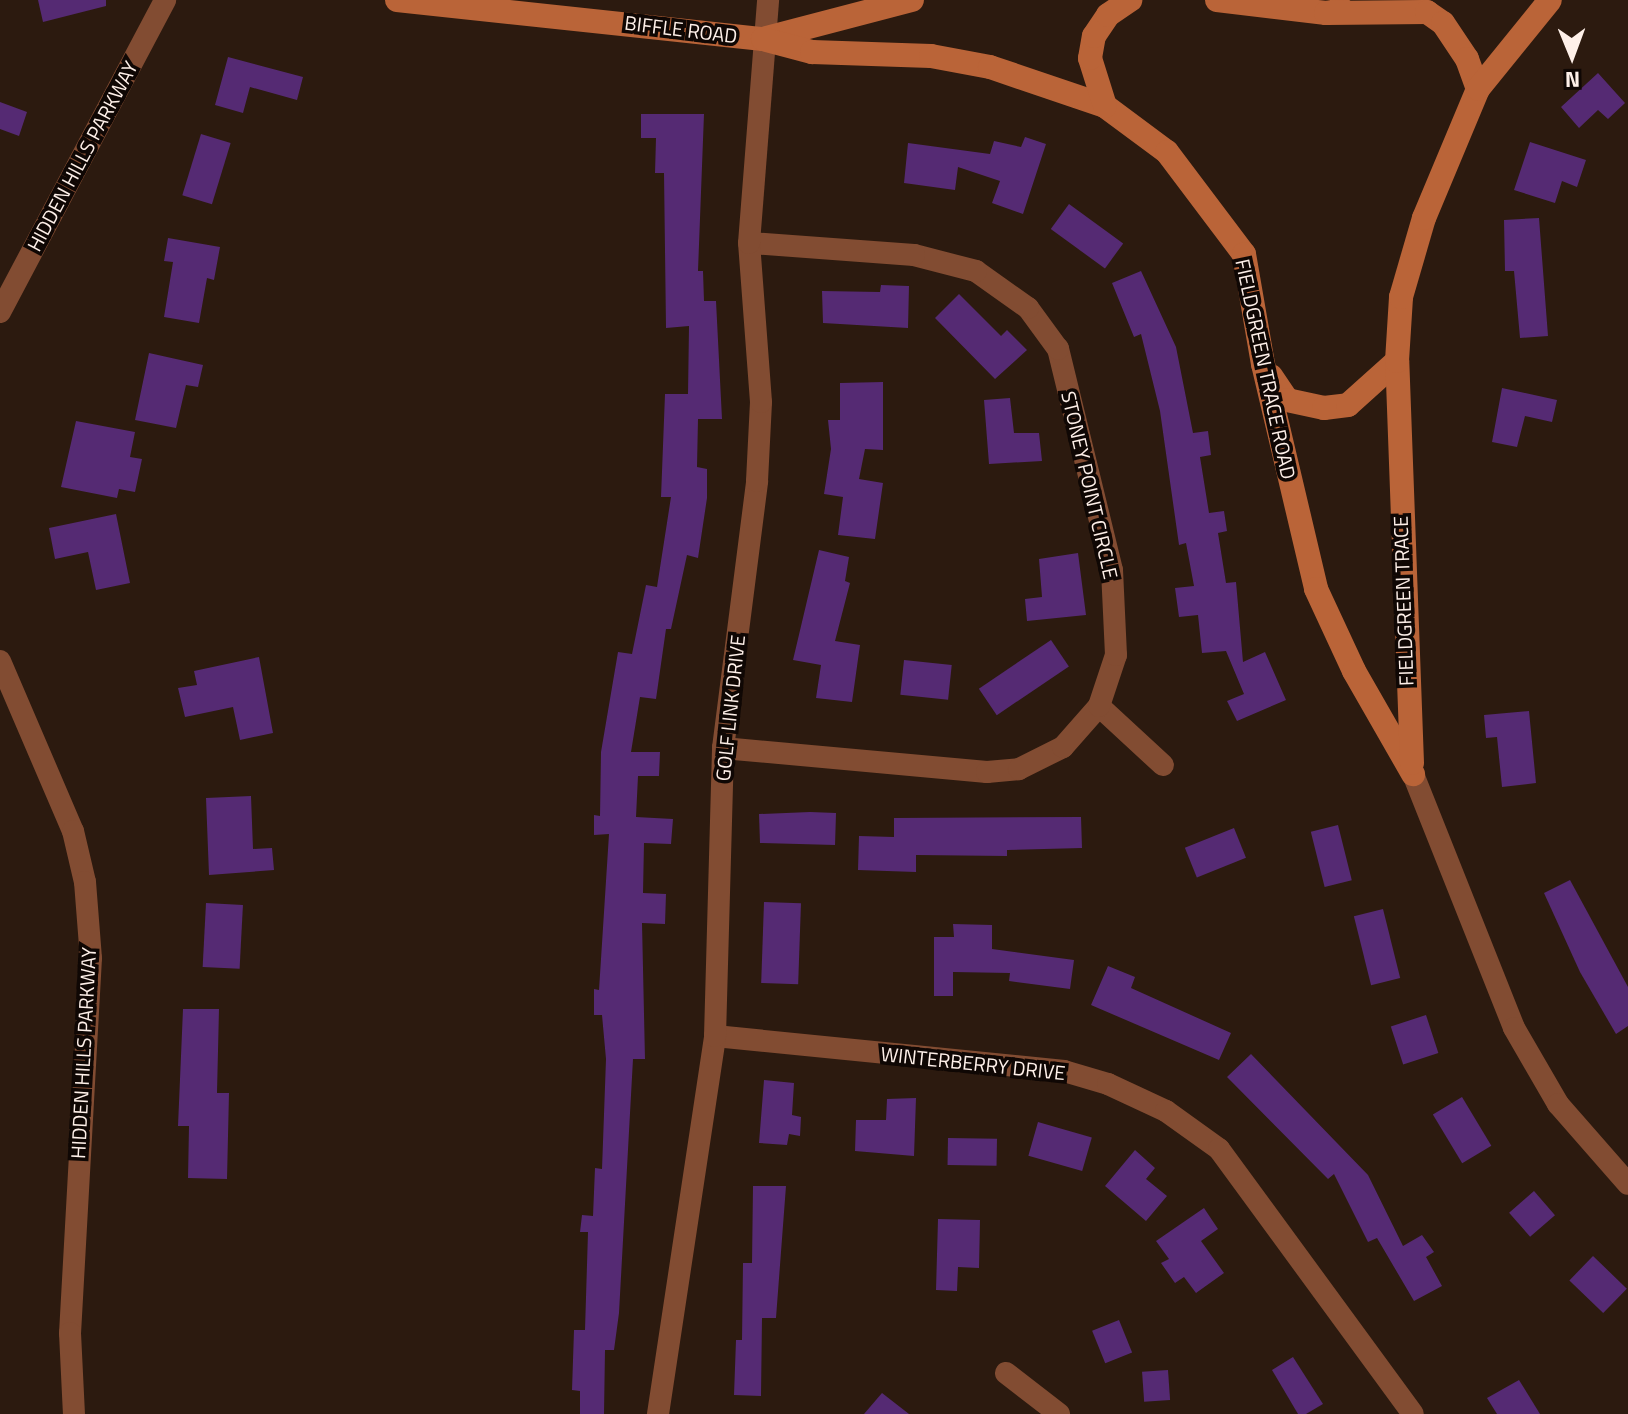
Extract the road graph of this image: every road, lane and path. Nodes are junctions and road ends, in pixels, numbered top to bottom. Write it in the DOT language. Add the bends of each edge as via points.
graph roads {
  1 [pos="165,0"];
  2 [pos="397,0"];
  3 [pos="768,0"];
  4 [pos="912,0"];
  5 [pos="1130,0"];
  6 [pos="1217,0"];
  7 [pos="1400,0"];
  8 [pos="1550,0"];
  9 [pos="1326,13"];
  10 [pos="763,39"];
  11 [pos="1478,89"];
  12 [pos="1105,106"];
  13 [pos="749,243"];
  14 [pos="0,312"];
  15 [pos="1397,361"];
  16 [pos="1263,364"];
  17 [pos="0,661"];
  18 [pos="1099,706"];
  19 [pos="723,748"];
  20 [pos="1163,765"];
  21 [pos="1413,774"];
  22 [pos="715,1036"];
  23 [pos="1628,1184"];
  24 [pos="1006,1373"];
  25 [pos="74,1414"];
  26 [pos="658,1414"];
  27 [pos="1059,1414"];
  28 [pos="1413,1414"];
  1 -- 14 [label="street, HIDDEN HILLS PARKWAY"];
  2 -- 10 [label="street, BIFFLE ROAD"];
  3 -- 10 [label="street, GOLF LINK DRIVE"];
  4 -- 10 [label="street, BIFFLE ROAD"];
  5 -- 12 [label="street" via="1108,15 1094,36 1090,58"];
  6 -- 9 [label="street"];
  7 -- 9 [label="street"];
  8 -- 11 [label="street, FIELDGREEN TRACE"];
  9 -- 11 [label="street" via="1427,12 1443,23 1467,59"];
  10 -- 12 [label="street, FIELDGREEN TRACE ROAD" via="812,52 931,56 990,67"];
  10 -- 13 [label="street, GOLF LINK DRIVE"];
  11 -- 15 [label="street, FIELDGREEN TRACE" via="1424,218 1401,297"];
  12 -- 16 [label="street, FIELDGREEN TRACE ROAD" via="1167,152 1244,254"];
  13 -- 18 [label="street, STONEY POINT CIRCLE" via="914,255 976,271 1028,308 1058,349 1112,570 1116,655"];
  13 -- 19 [label="street, GOLF LINK DRIVE" via="761,402 757,481"];
  15 -- 16 [label="street" via="1348,405 1324,408 1287,400"];
  15 -- 21 [label="street, FIELDGREEN TRACE" via="1406,704"];
  16 -- 21 [label="street, FIELDGREEN TRACE ROAD" via="1316,589 1354,671"];
  17 -- 25 [label="street, HIDDEN HILLS PARKWAY" via="73,831 85,882 91,958 70,1333"];
  18 -- 19 [label="street, STONEY POINT CIRCLE" via="1063,747 1009,770"];
  18 -- 20 [label="street"];
  19 -- 22 [label="street, GOLF LINK DRIVE"];
  21 -- 23 [label="street, FIELDGREEN TRACE" via="1514,1028 1558,1104"];
  22 -- 26 [label="street, GOLF LINK DRIVE"];
  22 -- 28 [label="street, WINTERBERRY DRIVE" via="1064,1071 1166,1111 1219,1149"];
  24 -- 27 [label="street"];
}
